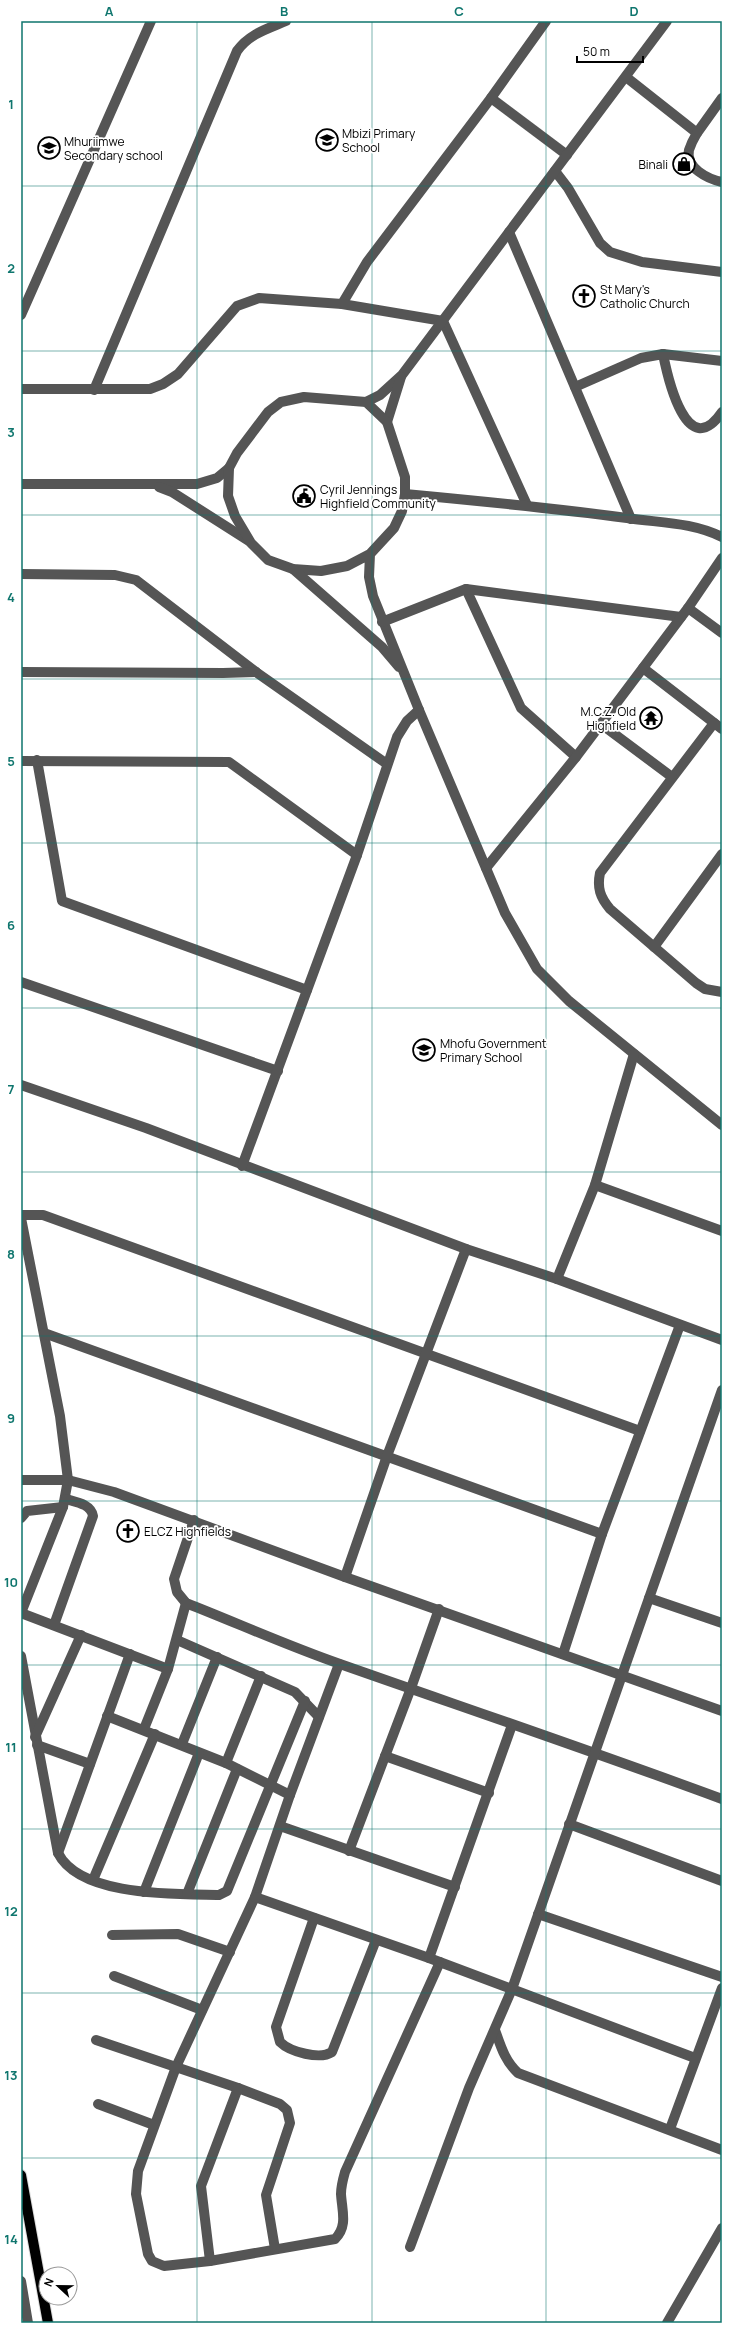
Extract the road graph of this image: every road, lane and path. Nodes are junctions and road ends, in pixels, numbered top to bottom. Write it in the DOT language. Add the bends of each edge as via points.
graph roads {
  1 [pos="151,21"];
  2 [pos="286,21"];
  3 [pos="546,21"];
  4 [pos="667,21"];
  5 [pos="626,77"];
  6 [pos="491,98"];
  7 [pos="722,98"];
  8 [pos="697,133"];
  9 [pos="567,155"];
  10 [pos="555,171"];
  11 [pos="722,182"];
  12 [pos="509,232"];
  13 [pos="722,272"];
  14 [pos="342,304"];
  15 [pos="21,315"];
  16 [pos="443,321"];
  17 [pos="662,354"];
  18 [pos="722,361"];
  19 [pos="402,375"];
  20 [pos="575,387"];
  21 [pos="21,389"];
  22 [pos="94,390"];
  23 [pos="366,402"];
  24 [pos="722,412"];
  25 [pos="387,422"];
  26 [pos="229,468"];
  27 [pos="21,484"];
  28 [pos="154,485"];
  29 [pos="406,494"];
  30 [pos="527,505"];
  31 [pos="631,519"];
  32 [pos="722,538"];
  33 [pos="251,543"];
  34 [pos="370,554"];
  35 [pos="722,558"];
  36 [pos="293,569"];
  37 [pos="21,574"];
  38 [pos="466,589"];
  39 [pos="688,608"];
  40 [pos="681,617"];
  41 [pos="382,622"];
  42 [pos="722,633"];
  43 [pos="643,668"];
  44 [pos="402,671"];
  45 [pos="21,672"];
  46 [pos="256,672"];
  47 [pos="419,710"];
  48 [pos="601,724"];
  49 [pos="718,726"];
  50 [pos="576,757"];
  51 [pos="36,760"];
  52 [pos="21,761"];
  53 [pos="387,764"];
  54 [pos="672,777"];
  55 [pos="722,854"];
  56 [pos="357,855"];
  57 [pos="486,868"];
  58 [pos="654,947"];
  59 [pos="21,982"];
  60 [pos="307,990"];
  61 [pos="722,992"];
  62 [pos="634,1054"];
  63 [pos="278,1071"];
  64 [pos="21,1085"];
  65 [pos="722,1125"];
  66 [pos="242,1166"];
  67 [pos="595,1185"];
  68 [pos="21,1217"];
  69 [pos="722,1231"];
  70 [pos="466,1249"];
  71 [pos="557,1279"];
  72 [pos="680,1325"];
  73 [pos="44,1333"];
  74 [pos="722,1340"];
  75 [pos="426,1353"];
  76 [pos="722,1390"];
  77 [pos="640,1431"];
  78 [pos="387,1456"];
  79 [pos="21,1480"];
  80 [pos="68,1480"];
  81 [pos="65,1503"];
  82 [pos="21,1518"];
  83 [pos="194,1520"];
  84 [pos="602,1534"];
  85 [pos="345,1577"];
  86 [pos="649,1598"];
  87 [pos="186,1603"];
  88 [pos="439,1609"];
  89 [pos="21,1613"];
  90 [pos="722,1624"];
  91 [pos="54,1625"];
  92 [pos="81,1636"];
  93 [pos="177,1640"];
  94 [pos="130,1654"];
  95 [pos="563,1654"];
  96 [pos="21,1656"];
  97 [pos="217,1657"];
  98 [pos="339,1664"];
  99 [pos="168,1669"];
  100 [pos="622,1675"];
  101 [pos="261,1676"];
  102 [pos="412,1688"];
  103 [pos="305,1701"];
  104 [pos="722,1711"];
  105 [pos="108,1716"];
  106 [pos="319,1717"];
  107 [pos="512,1725"];
  108 [pos="144,1729"];
  109 [pos="155,1734"];
  110 [pos="36,1741"];
  111 [pos="182,1744"];
  112 [pos="596,1752"];
  113 [pos="199,1753"];
  114 [pos="385,1756"];
  115 [pos="226,1763"];
  116 [pos="90,1764"];
  117 [pos="238,1769"];
  118 [pos="271,1785"];
  119 [pos="488,1793"];
  120 [pos="290,1795"];
  121 [pos="722,1799"];
  122 [pos="569,1824"];
  123 [pos="280,1826"];
  124 [pos="348,1851"];
  125 [pos="58,1853"];
  126 [pos="93,1880"];
  127 [pos="722,1881"];
  128 [pos="455,1887"];
  129 [pos="144,1892"];
  130 [pos="187,1894"];
  131 [pos="255,1897"];
  132 [pos="538,1914"];
  133 [pos="314,1918"];
  134 [pos="112,1935"];
  135 [pos="376,1940"];
  136 [pos="230,1952"];
  137 [pos="429,1958"];
  138 [pos="440,1962"];
  139 [pos="114,1976"];
  140 [pos="722,1977"];
  141 [pos="722,1988"];
  142 [pos="512,1989"];
  143 [pos="202,2010"];
  144 [pos="496,2030"];
  145 [pos="96,2040"];
  146 [pos="696,2058"];
  147 [pos="176,2067"];
  148 [pos="238,2088"];
  149 [pos="98,2104"];
  150 [pos="154,2125"];
  151 [pos="670,2129"];
  152 [pos="722,2150"];
  153 [pos="21,2175"];
  154 [pos="722,2228"];
  155 [pos="410,2247"];
  156 [pos="275,2249"];
  157 [pos="210,2261"];
  158 [pos="21,2281"];
  159 [pos="28,2323"];
  160 [pos="48,2323"];
  161 [pos="667,2323"];
  1 -- 15 [label="street"];
  2 -- 22 [label="street" via="252,35 244,41 238,51"];
  3 -- 6 [label="street"];
  4 -- 5 [label="street"];
  5 -- 8 [label="street"];
  5 -- 9 [label="street"];
  6 -- 9 [label="street"];
  6 -- 14 [label="street" via="367,262"];
  7 -- 8 [label="street"];
  8 -- 11 [label="street" via="689,150 689,158 694,168 702,175"];
  9 -- 10 [label="street"];
  10 -- 12 [label="street"];
  10 -- 13 [label="street" via="568,188 600,243 610,252 642,262"];
  12 -- 16 [label="street"];
  12 -- 20 [label="street"];
  14 -- 16 [label="street"];
  14 -- 22 [label="street" via="258,298 247,301 237,306 178,374 163,384 150,389"];
  16 -- 19 [label="street"];
  16 -- 30 [label="street"];
  17 -- 18 [label="street"];
  17 -- 20 [label="street" via="641,358"];
  17 -- 24 [label="street" via="682,414 688,424 697,428 706,427"];
  19 -- 23 [label="street" via="380,395"];
  19 -- 25 [label="street"];
  20 -- 31 [label="street"];
  21 -- 22 [label="street"];
  23 -- 25 [label="street"];
  23 -- 26 [label="street" via="304,397 281,402 268,412"];
  25 -- 29 [label="street" via="405,477"];
  26 -- 28 [label="street" via="217,478 202,483"];
  26 -- 33 [label="street" via="228,496 235,516"];
  27 -- 28 [label="street"];
  28 -- 33 [label="street" via="172,492"];
  29 -- 30 [label="street"];
  29 -- 34 [label="street" via="394,528"];
  30 -- 31 [label="street"];
  31 -- 32 [label="street" via="691,526"];
  33 -- 36 [label="street" via="268,560"];
  34 -- 36 [label="street" via="340,568 321,571"];
  34 -- 41 [label="street" via="369,577"];
  35 -- 39 [label="street"];
  36 -- 44 [label="street" via="382,647"];
  37 -- 46 [label="street" via="115,575 136,580"];
  38 -- 40 [label="street"];
  38 -- 41 [label="street"];
  38 -- 50 [label="street" via="521,708"];
  39 -- 40 [label="street"];
  39 -- 42 [label="street"];
  40 -- 43 [label="street"];
  41 -- 44 [label="street"];
  43 -- 48 [label="street"];
  43 -- 49 [label="street"];
  44 -- 47 [label="street"];
  45 -- 46 [label="street"];
  46 -- 53 [label="street"];
  47 -- 53 [label="street" via="407,721 397,736"];
  47 -- 57 [label="street"];
  48 -- 50 [label="street"];
  48 -- 54 [label="street"];
  49 -- 54 [label="street"];
  50 -- 57 [label="street"];
  51 -- 52 [label="street"];
  51 -- 56 [label="street" via="229,762"];
  51 -- 60 [label="street" via="62,901"];
  53 -- 56 [label="street"];
  54 -- 58 [label="street" via="600,873 598,885 602,898 610,910"];
  55 -- 58 [label="street"];
  56 -- 60 [label="street"];
  57 -- 62 [label="street" via="505,913 537,969 568,1001"];
  58 -- 61 [label="street" via="705,989"];
  59 -- 63 [label="street"];
  60 -- 63 [label="street"];
  62 -- 65 [label="street"];
  62 -- 67 [label="street"];
  63 -- 66 [label="street"];
  64 -- 66 [label="street" via="146,1128"];
  66 -- 70 [label="street"];
  67 -- 69 [label="street"];
  67 -- 71 [label="street"];
  68 -- 73 [label="street"];
  68 -- 75 [label="street" via="43,1215"];
  70 -- 71 [label="street"];
  70 -- 75 [label="street"];
  71 -- 72 [label="street"];
  72 -- 74 [label="street"];
  72 -- 77 [label="street"];
  73 -- 78 [label="street"];
  73 -- 80 [label="street" via="60,1416"];
  75 -- 77 [label="street"];
  75 -- 78 [label="street"];
  76 -- 86 [label="street"];
  77 -- 84 [label="street"];
  78 -- 84 [label="street"];
  78 -- 85 [label="street"];
  79 -- 80 [label="street"];
  80 -- 81 [label="street"];
  80 -- 83 [label="street" via="114,1492"];
  81 -- 82 [label="street" via="27,1511"];
  81 -- 89 [label="street"];
  81 -- 91 [label="street" via="90,1509 93,1516"];
  83 -- 85 [label="street"];
  83 -- 87 [label="street" via="174,1579 177,1592"];
  84 -- 95 [label="street"];
  85 -- 88 [label="street"];
  86 -- 90 [label="street"];
  86 -- 100 [label="street"];
  87 -- 93 [label="street"];
  87 -- 98 [label="street"];
  88 -- 95 [label="street"];
  88 -- 102 [label="street"];
  89 -- 91 [label="street"];
  91 -- 92 [label="street"];
  92 -- 94 [label="street"];
  92 -- 110 [label="street"];
  93 -- 97 [label="street"];
  93 -- 99 [label="street"];
  94 -- 99 [label="street"];
  94 -- 105 [label="street"];
  95 -- 100 [label="street"];
  96 -- 110 [label="street"];
  97 -- 101 [label="street"];
  97 -- 111 [label="street"];
  98 -- 102 [label="street"];
  98 -- 106 [label="street"];
  99 -- 108 [label="street"];
  100 -- 104 [label="street"];
  100 -- 112 [label="street"];
  101 -- 103 [label="street" via="295,1692"];
  101 -- 115 [label="street"];
  102 -- 107 [label="street"];
  102 -- 114 [label="street"];
  103 -- 106 [label="street"];
  103 -- 118 [label="street"];
  105 -- 108 [label="street"];
  105 -- 116 [label="street"];
  106 -- 120 [label="street"];
  107 -- 112 [label="street"];
  107 -- 119 [label="street"];
  108 -- 109 [label="street"];
  109 -- 111 [label="street"];
  109 -- 126 [label="street"];
  110 -- 116 [label="street"];
  110 -- 125 [label="street"];
  111 -- 113 [label="street"];
  112 -- 121 [label="street"];
  112 -- 122 [label="street"];
  113 -- 115 [label="street"];
  113 -- 129 [label="street"];
  114 -- 119 [label="street"];
  114 -- 124 [label="street"];
  115 -- 117 [label="street"];
  116 -- 125 [label="street"];
  117 -- 118 [label="street"];
  117 -- 130 [label="street"];
  118 -- 120 [label="street"];
  118 -- 130 [label="street" via="227,1891 219,1894"];
  119 -- 128 [label="street"];
  120 -- 123 [label="street"];
  122 -- 127 [label="street"];
  122 -- 132 [label="street"];
  123 -- 124 [label="street"];
  123 -- 131 [label="street"];
  124 -- 128 [label="street"];
  125 -- 126 [label="street" via="65,1865"];
  126 -- 129 [label="street"];
  128 -- 137 [label="street"];
  129 -- 130 [label="street"];
  131 -- 133 [label="street"];
  131 -- 136 [label="street"];
  132 -- 140 [label="street"];
  132 -- 142 [label="street"];
  133 -- 135 [label="street"];
  133 -- 135 [label="street" via="276,2027 280,2042 288,2048 321,2056 332,2052"];
  134 -- 136 [label="street" via="178,1934"];
  135 -- 137 [label="street"];
  136 -- 143 [label="street"];
  137 -- 138 [label="street"];
  138 -- 142 [label="street"];
  138 -- 156 [label="street" via="345,2172 341,2192 343,2227 340,2234 335,2239"];
  139 -- 143 [label="street"];
  141 -- 146 [label="street"];
  142 -- 144 [label="street"];
  142 -- 146 [label="street"];
  143 -- 147 [label="street"];
  144 -- 151 [label="street" via="503,2054 518,2073"];
  144 -- 155 [label="street" via="469,2088"];
  145 -- 147 [label="street"];
  146 -- 151 [label="street"];
  147 -- 148 [label="street"];
  147 -- 150 [label="street"];
  148 -- 156 [label="street" via="280,2104 290,2116 290,2123 266,2195"];
  148 -- 157 [label="street" via="202,2186"];
  149 -- 150 [label="street"];
  150 -- 157 [label="street" via="136,2182 148,2254 152,2261 164,2266"];
  151 -- 152 [label="street"];
  153 -- 160 [label="main road"];
  154 -- 161 [label="street"];
  156 -- 157 [label="street"];
  158 -- 159 [label="street"];
}
